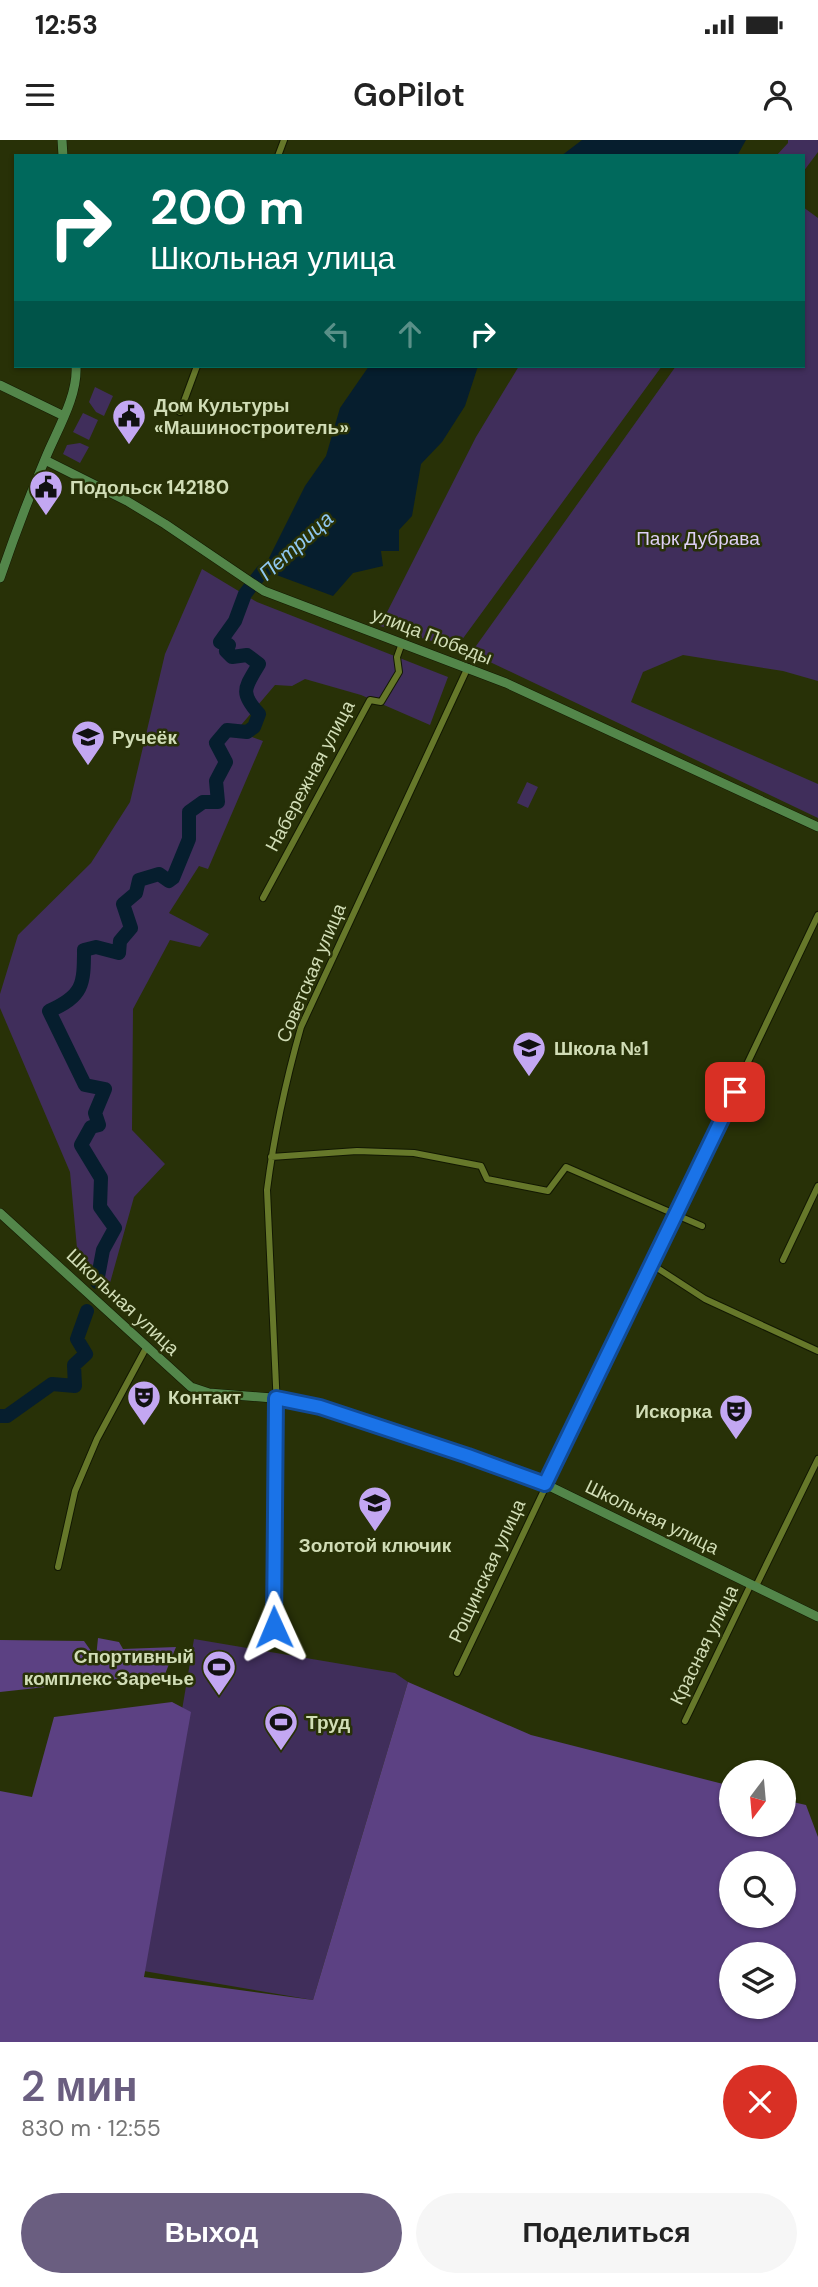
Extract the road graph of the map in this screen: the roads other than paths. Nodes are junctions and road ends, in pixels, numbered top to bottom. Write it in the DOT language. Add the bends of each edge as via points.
graph roads {
  1 [pos="76,368"];
  2 [pos="196,368"];
  3 [pos="0,385"];
  4 [pos="180,412"];
  5 [pos="64,416"];
  6 [pos="45,460"];
  7 [pos="0,578"];
  8 [pos="402,643"];
  9 [pos="468,667"];
  10 [pos="818,827"];
  11 [pos="263,898"];
  12 [pos="818,915"];
  13 [pos="271,1157"];
  14 [pos="818,1186"];
  15 [pos="0,1213"];
  16 [pos="676,1216"];
  17 [pos="702,1226"];
  18 [pos="783,1260"];
  19 [pos="651,1264"];
  20 [pos="146,1348"];
  21 [pos="818,1351"];
  22 [pos="276,1398"];
  23 [pos="818,1459"];
  24 [pos="545,1484"];
  25 [pos="58,1567"];
  26 [pos="754,1585"];
  27 [pos="818,1617"];
  28 [pos="274,1627"];
  29 [pos="457,1673"];
  30 [pos="685,1721"];
  1 -- 5 [label="street"];
  2 -- 4 [label="street"];
  3 -- 5 [label="street"];
  5 -- 6 [label="street"];
  6 -- 7 [label="street"];
  6 -- 8 [label="street, улица Победы" via="137,506 264,591"];
  8 -- 9 [label="street, улица Победы"];
  8 -- 11 [label="street, Набережная улица" via="397,657 399,673 381,702 369,700"];
  9 -- 10 [label="street, улица Победы"];
  9 -- 13 [label="street, Советская улица" via="301,1027"];
  12 -- 16 [label="street, Рощинская улица"];
  13 -- 16 [label="street" via="357,1151 414,1153 481,1166 487,1179 548,1191 566,1167"];
  13 -- 22 [label="street, Советская улица" via="267,1190"];
  14 -- 18 [label="street"];
  15 -- 20 [label="street, Школьная улица"];
  16 -- 17 [label="street"];
  16 -- 19 [label="street, Рощинская улица"];
  19 -- 21 [label="street" via="705,1299"];
  19 -- 24 [label="street, Рощинская улица"];
  20 -- 22 [label="street, Школьная улица" via="199,1391"];
  20 -- 25 [label="street" via="75,1491"];
  22 -- 24 [label="street, Школьная улица" via="320,1407"];
  22 -- 28 [label="street, Советская улица"];
  23 -- 26 [label="street, Красная улица"];
  24 -- 26 [label="street, Школьная улица"];
  24 -- 29 [label="street, Рощинская улица"];
  26 -- 27 [label="street, Школьная улица"];
  26 -- 30 [label="street, Красная улица"];
}
